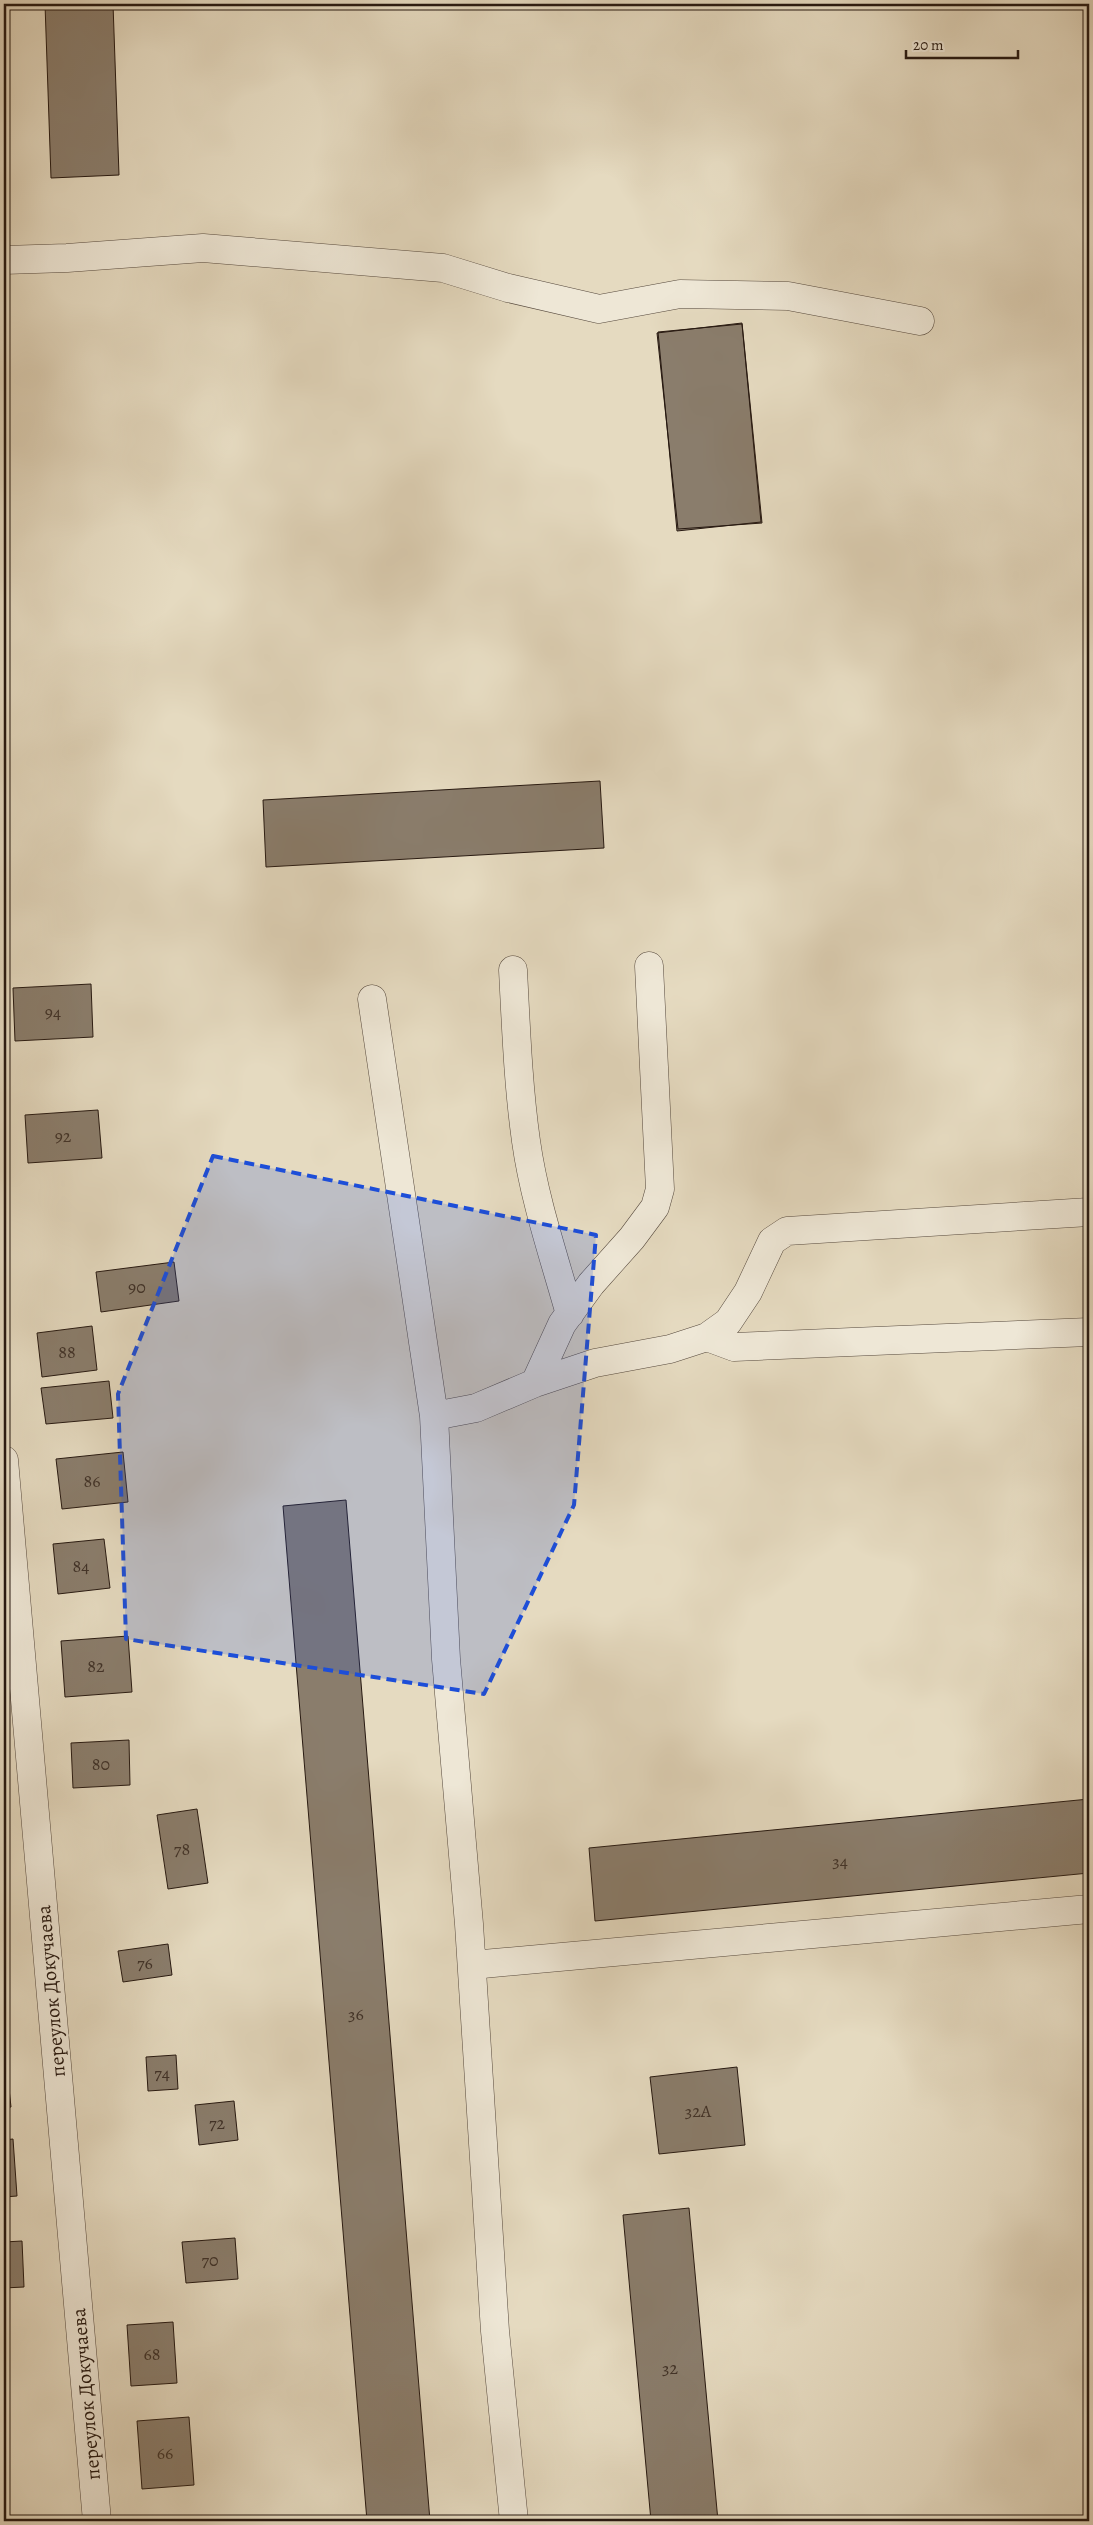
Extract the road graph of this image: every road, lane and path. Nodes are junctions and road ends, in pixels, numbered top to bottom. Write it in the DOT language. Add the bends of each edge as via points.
graph roads {
  1 [pos="4,260"];
  2 [pos="920,321"];
  3 [pos="649,966"];
  4 [pos="514,970"];
  5 [pos="372,999"];
  6 [pos="1089,1212"];
  7 [pos="570,1314"];
  8 [pos="1089,1332"];
  9 [pos="707,1337"];
  10 [pos="535,1383"];
  11 [pos="434,1416"];
  12 [pos="4,1460"];
  13 [pos="1089,1909"];
  14 [pos="472,1965"];
  15 [pos="98,2521"];
  16 [pos="514,2521"];
  1 -- 2 [label="street" via="203,248 443,268 599,310 680,294 788,296"];
  3 -- 7 [label="street" via="658,1198 632,1238 591,1284"];
  4 -- 7 [label="street" via="519,1081 526,1143"];
  5 -- 11 [label="street"];
  6 -- 9 [label="street" via="787,1231 772,1241 748,1292 728,1322"];
  7 -- 10 [label="street" via="562,1324"];
  8 -- 9 [label="street" via="734,1347"];
  9 -- 10 [label="street" via="670,1349 595,1363"];
  10 -- 11 [label="street" via="476,1408"];
  11 -- 14 [label="street" via="446,1659"];
  12 -- 15 [label="street, переулок Докучаева"];
  13 -- 14 [label="street"];
  14 -- 16 [label="street" via="495,2331"];
}
